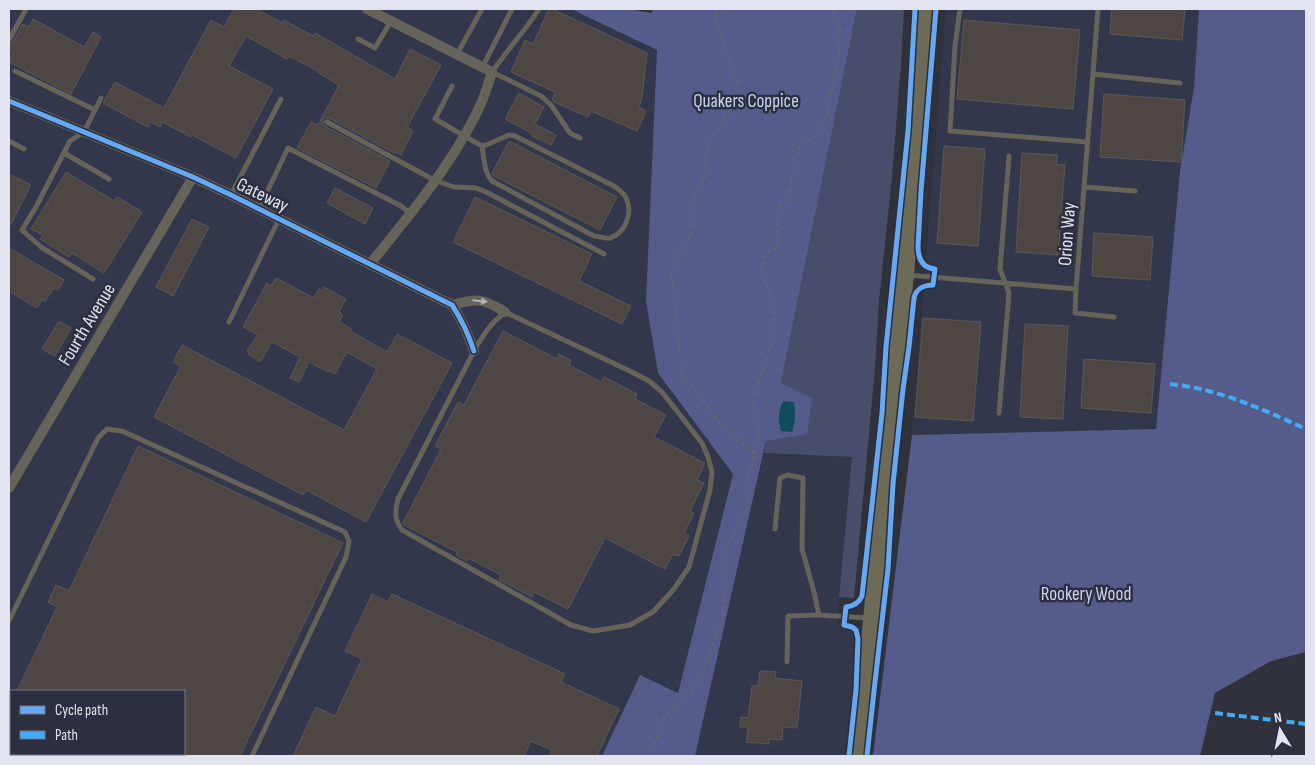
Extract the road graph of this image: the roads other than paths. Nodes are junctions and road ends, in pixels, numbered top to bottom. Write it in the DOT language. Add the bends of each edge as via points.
graph roads {
  1 [pos="26,9"];
  2 [pos="367,9"];
  3 [pos="482,9"];
  4 [pos="512,9"];
  5 [pos="539,9"];
  6 [pos="926,9"];
  7 [pos="960,9"];
  8 [pos="1098,9"];
  9 [pos="391,21"];
  10 [pos="358,39"];
  11 [pos="9,40"];
  12 [pos="457,54"];
  13 [pos="483,66"];
  14 [pos="15,71"];
  15 [pos="492,72"];
  16 [pos="1093,74"];
  17 [pos="1180,83"];
  18 [pos="452,86"];
  19 [pos="102,98"];
  20 [pos="281,100"];
  21 [pos="9,101"];
  22 [pos="95,110"];
  23 [pos="327,122"];
  24 [pos="84,132"];
  25 [pos="465,136"];
  26 [pos="580,138"];
  27 [pos="9,141"];
  28 [pos="1087,142"];
  29 [pos="482,146"];
  30 [pos="24,149"];
  31 [pos="64,153"];
  32 [pos="1009,156"];
  33 [pos="192,177"];
  34 [pos="109,179"];
  35 [pos="434,180"];
  36 [pos="1084,187"];
  37 [pos="1135,191"];
  38 [pos="230,195"];
  39 [pos="259,209"];
  40 [pos="410,213"];
  41 [pos="279,219"];
  42 [pos="604,254"];
  43 [pos="370,264"];
  44 [pos="904,275"];
  45 [pos="92,279"];
  46 [pos="1005,282"];
  47 [pos="1076,289"];
  48 [pos="452,305"];
  49 [pos="505,312"];
  50 [pos="1114,317"];
  51 [pos="229,322"];
  52 [pos="474,351"];
  53 [pos="999,414"];
  54 [pos="9,488"];
  55 [pos="775,528"];
  56 [pos="819,615"];
  57 [pos="872,618"];
  58 [pos="9,621"];
  59 [pos="786,662"];
  60 [pos="252,756"];
  61 [pos="859,756"];
  1 -- 11 [label="lane"];
  2 -- 9 [label="street"];
  3 -- 12 [label="lane"];
  4 -- 13 [label="lane"];
  5 -- 15 [label="lane"];
  6 -- 44 [label="highway"];
  7 -- 28 [label="lane" via="950,131"];
  8 -- 16 [label="lane, Orion Way"];
  9 -- 10 [label="lane" via="375,48"];
  9 -- 12 [label="street"];
  12 -- 13 [label="street"];
  13 -- 15 [label="street"];
  14 -- 22 [label="lane"];
  15 -- 25 [label="street"];
  15 -- 26 [label="lane" via="541,96 570,133"];
  16 -- 17 [label="lane"];
  16 -- 28 [label="lane, Orion Way"];
  18 -- 25 [label="lane" via="435,120"];
  19 -- 22 [label="lane"];
  20 -- 38 [label="lane"];
  21 -- 24 [label="street, Gateway"];
  22 -- 24 [label="lane"];
  23 -- 35 [label="lane"];
  24 -- 31 [label="lane" via="70,141"];
  24 -- 33 [label="street, Gateway"];
  25 -- 29 [label="lane"];
  25 -- 35 [label="street"];
  27 -- 30 [label="lane"];
  28 -- 36 [label="lane, Orion Way"];
  29 -- 29 [label="lane" via="509,135 515,136 614,186 621,191 629,207 625,226 608,238 594,236 492,181"];
  31 -- 34 [label="lane"];
  31 -- 45 [label="lane" via="22,230 41,247"];
  32 -- 46 [label="lane" via="1000,269"];
  33 -- 38 [label="street, Gateway"];
  33 -- 54 [label="street, Fourth Avenue"];
  35 -- 40 [label="street"];
  35 -- 42 [label="lane" via="486,192"];
  36 -- 37 [label="lane"];
  36 -- 47 [label="lane, Orion Way"];
  38 -- 39 [label="street, Gateway"];
  39 -- 40 [label="lane" via="288,148"];
  39 -- 41 [label="street, Gateway"];
  40 -- 43 [label="street"];
  41 -- 43 [label="street, Gateway"];
  41 -- 51 [label="lane"];
  43 -- 48 [label="street, Gateway"];
  44 -- 46 [label="lane, Orion Way"];
  44 -- 57 [label="highway"];
  46 -- 47 [label="lane, Orion Way"];
  46 -- 53 [label="lane" via="1009,293"];
  47 -- 50 [label="lane" via="1075,314"];
  48 -- 49 [label="street, one-way" via="478,300 490,302"];
  48 -- 52 [label="street" via="463,321"];
  49 -- 52 [label="lane" via="494,320"];
  49 -- 52 [label="lane" via="649,381 662,392 702,443 712,472 710,490 688,567 653,612 630,625 593,631 571,625 402,530 397,523 398,499"];
  55 -- 56 [label="lane" via="780,478 788,475 804,478 802,549"];
  56 -- 57 [label="lane"];
  56 -- 59 [label="lane" via="788,616"];
  57 -- 61 [label="highway"];
  58 -- 60 [label="lane" via="98,438 107,429 122,431 345,532 349,541 346,557"];
}
